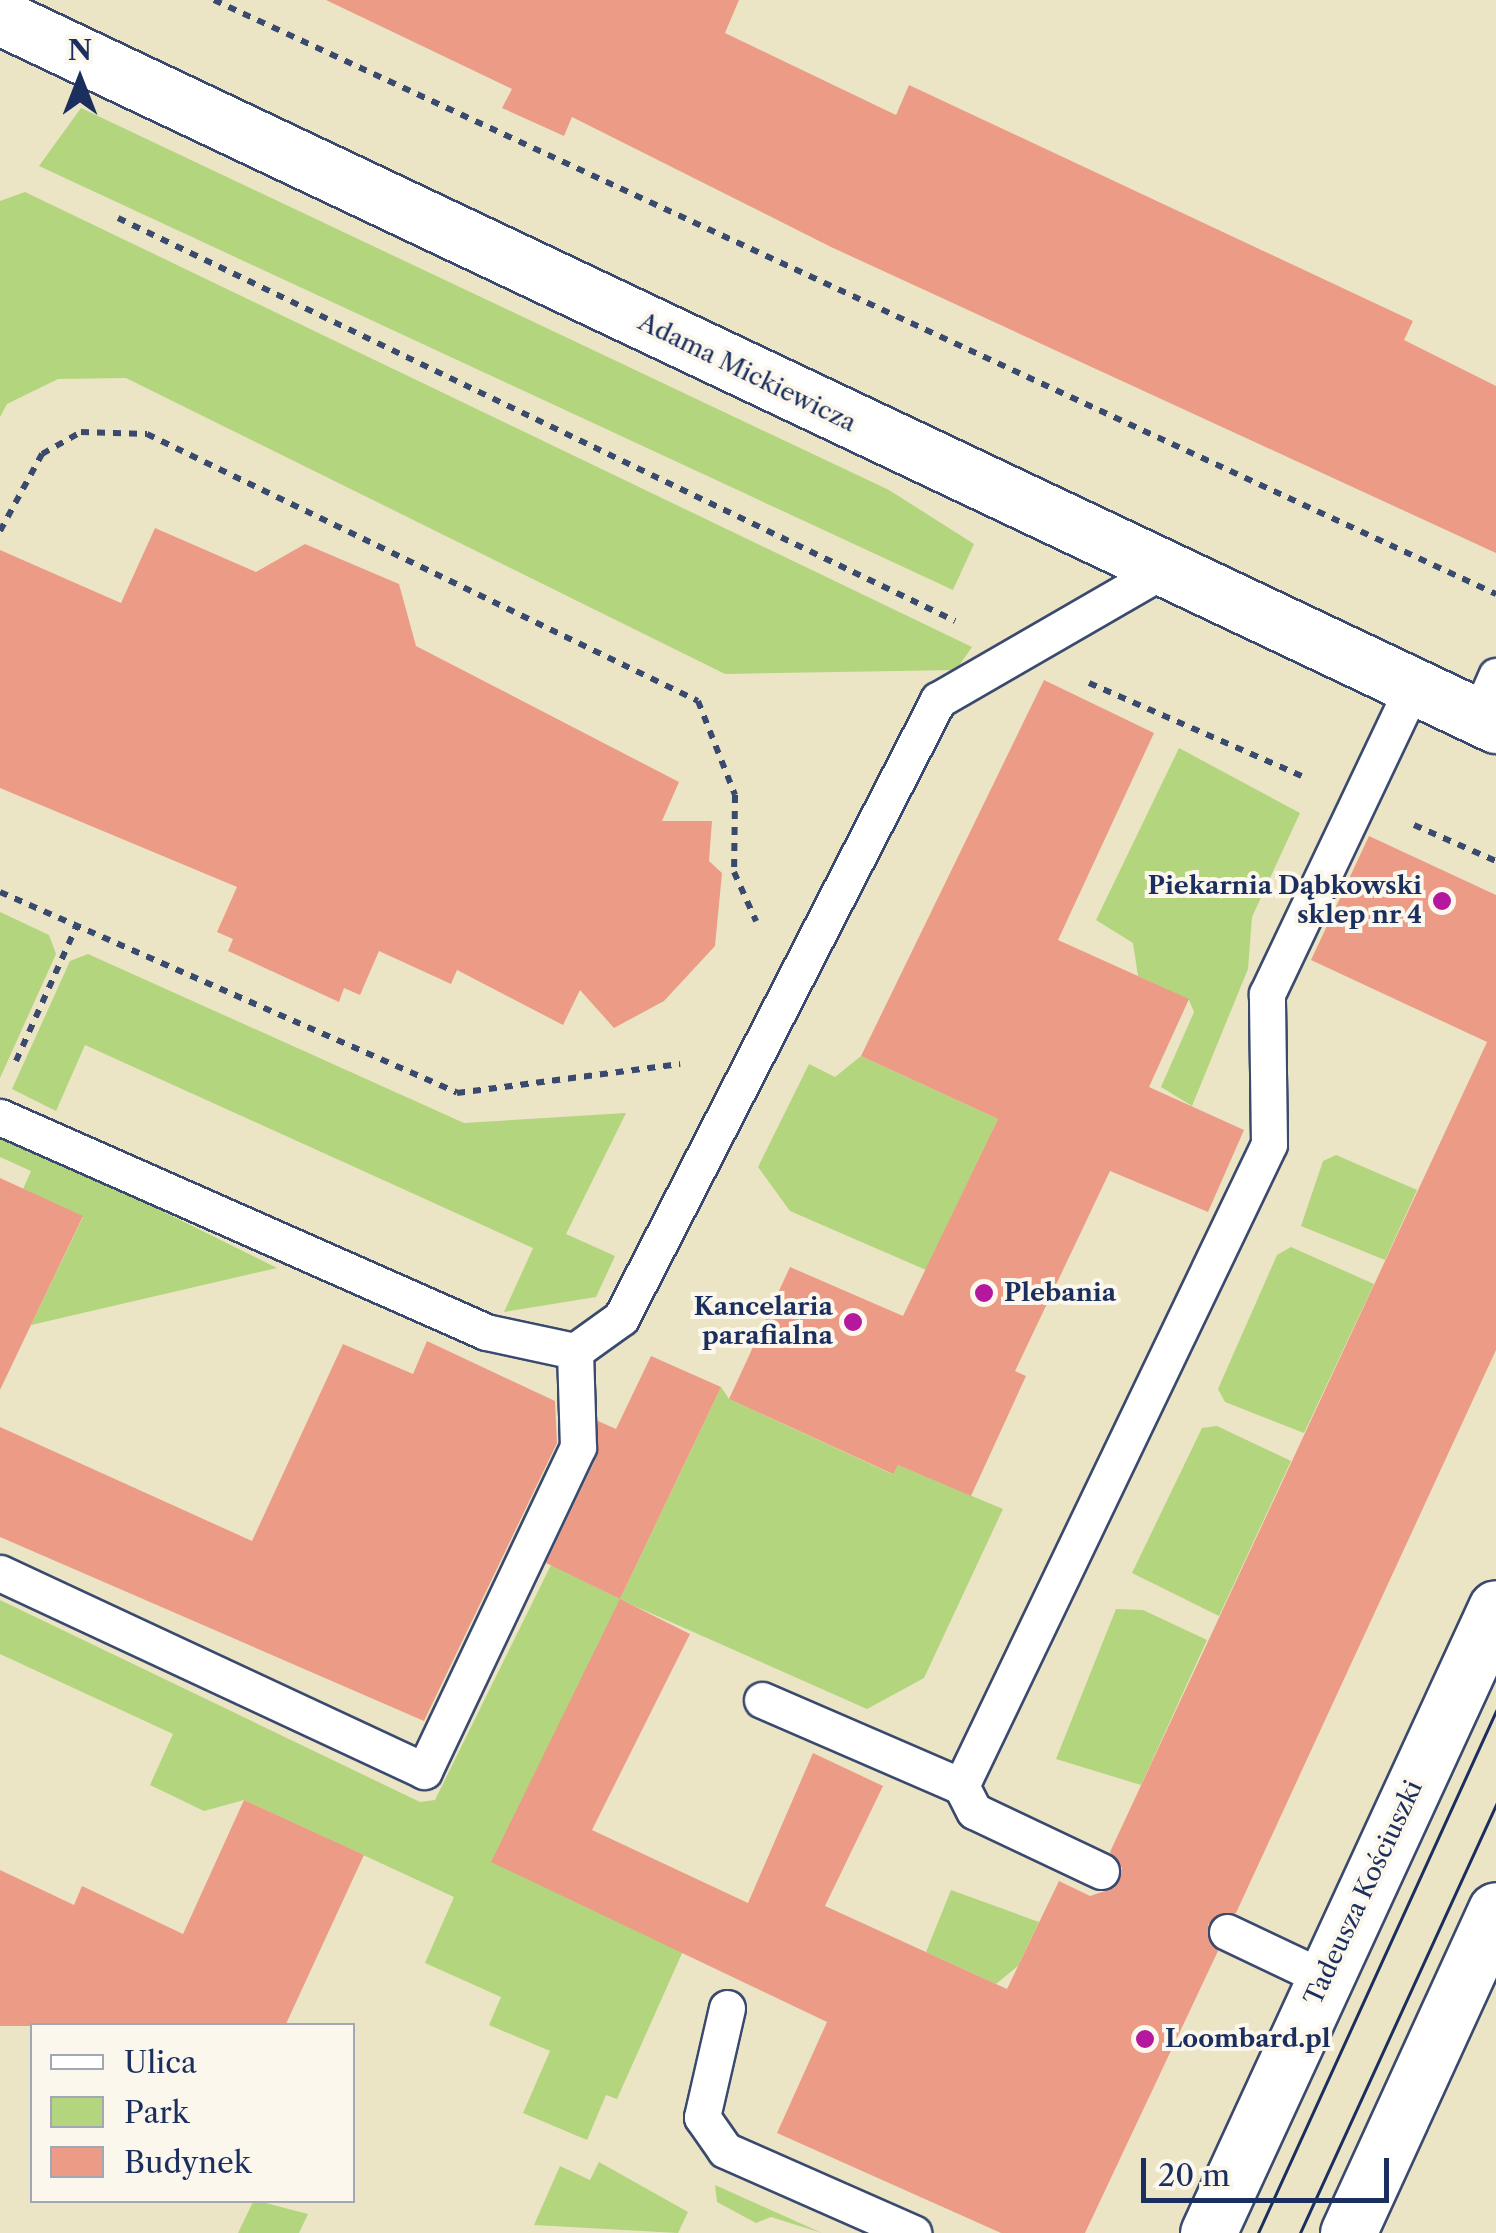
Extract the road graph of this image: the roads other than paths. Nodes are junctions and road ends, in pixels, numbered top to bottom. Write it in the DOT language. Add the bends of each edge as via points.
graph roads {
  1 [pos="0,17"];
  2 [pos="1160,571"];
  3 [pos="1414,686"];
  4 [pos="1490,706"];
  5 [pos="0,1117"];
  6 [pos="575,1351"];
  7 [pos="0,1573"];
  8 [pos="1496,1608"];
  9 [pos="762,1700"];
  10 [pos="961,1786"];
  11 [pos="1101,1871"];
  12 [pos="1496,1910"];
  13 [pos="1227,1932"];
  14 [pos="1324,1978"];
  15 [pos="727,2008"];
  16 [pos="913,2233"];
  17 [pos="1208,2233"];
  18 [pos="1348,2233"];
  1 -- 2 [label="street, Adama Mickiewicza"];
  2 -- 3 [label="street, Adama Mickiewicza"];
  2 -- 6 [label="lane" via="938,700 621,1318"];
  3 -- 4 [label="street, Adama Mickiewicza"];
  3 -- 10 [label="lane" via="1267,994 1269,1144"];
  5 -- 6 [label="lane" via="486,1332"];
  6 -- 7 [label="lane" via="578,1447 424,1771"];
  8 -- 14 [label="street, Tadeusza Kościuszki"];
  9 -- 10 [label="lane"];
  10 -- 11 [label="lane" via="974,1811"];
  12 -- 18 [label="street"];
  13 -- 14 [label="lane"];
  14 -- 17 [label="street, Tadeusza Kościuszki"];
  15 -- 16 [label="lane" via="702,2117 725,2150"];
}
